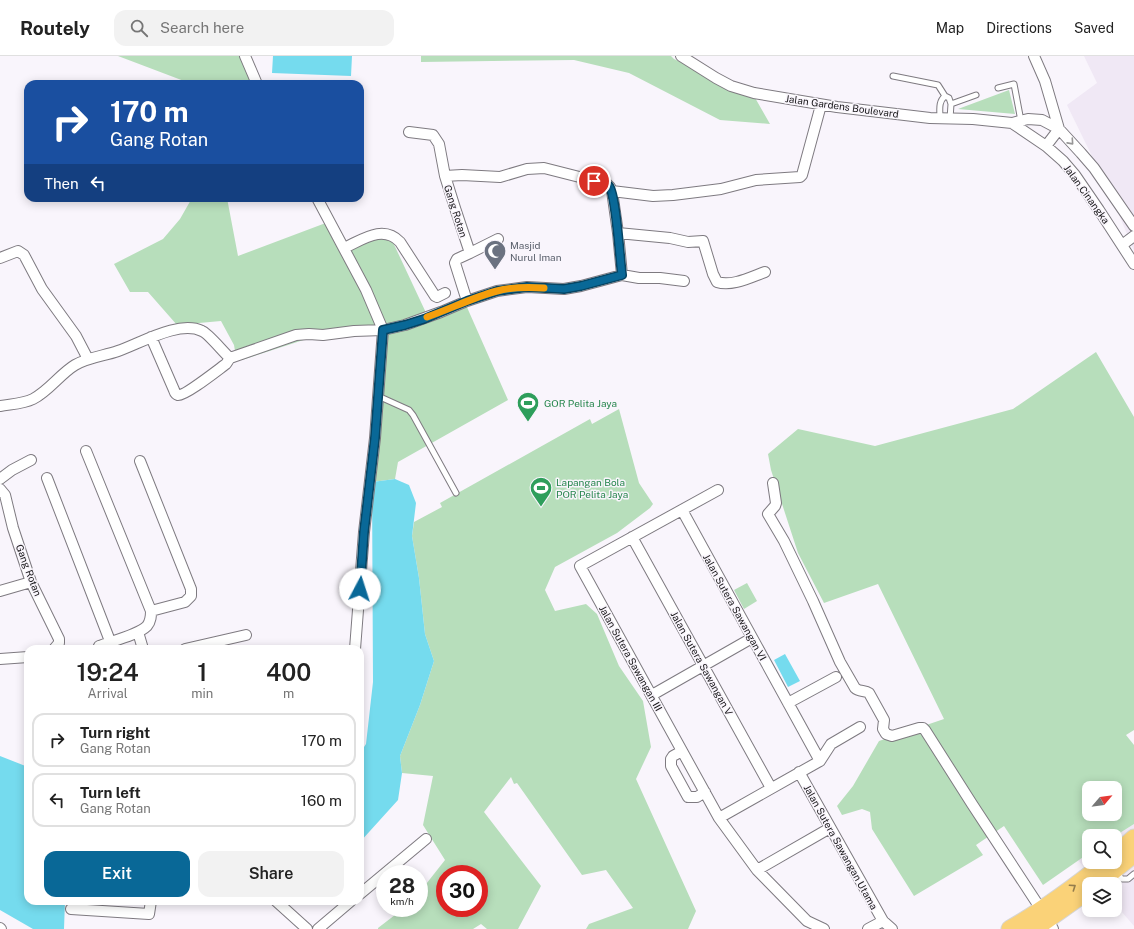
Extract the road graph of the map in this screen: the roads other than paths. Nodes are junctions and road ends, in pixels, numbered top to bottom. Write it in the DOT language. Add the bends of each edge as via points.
graph roads {
  1 [pos="245,56"];
  2 [pos="681,56"];
  3 [pos="1034,56"];
  4 [pos="893,76"];
  5 [pos="255,80"];
  6 [pos="998,88"];
  7 [pos="976,95"];
  8 [pos="945,96"];
  9 [pos="951,104"];
  10 [pos="821,105"];
  11 [pos="945,119"];
  12 [pos="1020,121"];
  13 [pos="1060,129"];
  14 [pos="409,132"];
  15 [pos="1025,132"];
  16 [pos="1046,146"];
  17 [pos="445,176"];
  18 [pos="612,190"];
  19 [pos="320,202"];
  20 [pos="1134,226"];
  21 [pos="618,233"];
  22 [pos="1134,236"];
  23 [pos="498,239"];
  24 [pos="1122,245"];
  25 [pos="344,248"];
  26 [pos="470,253"];
  27 [pos="0,258"];
  28 [pos="1134,264"];
  29 [pos="765,272"];
  30 [pos="622,275"];
  31 [pos="684,281"];
  32 [pos="445,293"];
  33 [pos="467,301"];
  34 [pos="383,330"];
  35 [pos="151,337"];
  36 [pos="88,358"];
  37 [pos="230,358"];
  38 [pos="378,396"];
  39 [pos="0,406"];
  40 [pos="86,451"];
  41 [pos="31,460"];
  42 [pos="140,461"];
  43 [pos="47,478"];
  44 [pos="0,479"];
  45 [pos="773,483"];
  46 [pos="0,489"];
  47 [pos="718,490"];
  48 [pos="456,493"];
  49 [pos="682,510"];
  50 [pos="632,537"];
  51 [pos="31,582"];
  52 [pos="0,591"];
  53 [pos="151,611"];
  54 [pos="138,632"];
  55 [pos="246,635"];
  56 [pos="752,638"];
  57 [pos="110,641"];
  58 [pos="57,645"];
  59 [pos="101,645"];
  60 [pos="142,645"];
  61 [pos="202,645"];
  62 [pos="355,645"];
  63 [pos="24,657"];
  64 [pos="0,659"];
  65 [pos="704,666"];
  66 [pos="836,677"];
  67 [pos="652,695"];
  68 [pos="788,703"];
  69 [pos="860,727"];
  70 [pos="682,751"];
  71 [pos="820,761"];
  72 [pos="799,772"];
  73 [pos="771,788"];
  74 [pos="705,792"];
  75 [pos="719,818"];
  76 [pos="830,828"];
  77 [pos="1134,838"];
  78 [pos="426,839"];
  79 [pos="1122,851"];
  80 [pos="1134,854"];
  81 [pos="1122,858"];
  82 [pos="1101,869"];
  83 [pos="1116,869"];
  84 [pos="758,870"];
  85 [pos="1134,874"];
  86 [pos="364,891"];
  87 [pos="1082,895"];
  88 [pos="150,905"];
  89 [pos="281,905"];
  90 [pos="346,905"];
  91 [pos="71,909"];
  92 [pos="1044,922"];
  93 [pos="883,925"];
  94 [pos="308,929"];
  95 [pos="318,929"];
  96 [pos="824,929"];
  97 [pos="868,929"];
  98 [pos="892,929"];
  99 [pos="1010,929"];
  1 -- 5 [label="street"];
  2 -- 10 [label="street, Jalan Gardens Boulevard" via="731,86 754,93"];
  3 -- 13 [label="street"];
  4 -- 8 [label="lane" via="938,85"];
  6 -- 12 [label="lane" via="1014,84"];
  7 -- 9 [label="lane"];
  8 -- 9 [label="lane"];
  8 -- 11 [label="lane" via="940,105"];
  9 -- 11 [label="lane"];
  10 -- 11 [label="street, Jalan Gardens Boulevard"];
  10 -- 18 [label="street, Gang Rotan" via="800,177 756,180 721,189 673,195 653,196"];
  11 -- 12 [label="street, Jalan Gardens Boulevard"];
  12 -- 13 [label="street, Jalan Cinangka" via="1042,120"];
  12 -- 15 [label="street, Jalan Cinangka"];
  12 -- 15 [label="street"];
  13 -- 16 [label="street"];
  13 -- 20 [label="street, Jalan Cinangka, one-way" via="1094,168"];
  14 -- 17 [label="street" via="433,135 436,138"];
  15 -- 16 [label="street, Jalan Cinangka"];
  16 -- 24 [label="street, Jalan Cinangka" via="1063,160 1075,175"];
  17 -- 18 [label="street, Gang Rotan" via="500,177 527,169 544,168 607,184"];
  17 -- 26 [label="street, Gang Rotan"];
  18 -- 21 [label="street"];
  19 -- 25 [label="street"];
  21 -- 29 [label="street" via="688,242 703,241 717,282 723,284"];
  21 -- 30 [label="street"];
  22 -- 24 [label="street"];
  23 -- 26 [label="street"];
  24 -- 28 [label="street, Jalan Cinangka"];
  25 -- 32 [label="street" via="374,234 390,234 400,242 435,296"];
  25 -- 34 [label="street"];
  26 -- 33 [label="street" via="457,259 455,263"];
  27 -- 36 [label="street" via="18,251 24,255 42,289 76,336"];
  30 -- 31 [label="street"];
  30 -- 33 [label="street" via="564,289 527,287 497,291"];
  33 -- 34 [label="street" via="424,319"];
  34 -- 37 [label="street" via="296,335"];
  34 -- 38 [label="street"];
  35 -- 36 [label="street" via="118,351"];
  35 -- 37 [label="street" via="186,327 196,329 203,331"];
  35 -- 37 [label="street" via="178,395 226,364"];
  36 -- 39 [label="street" via="64,373 33,399"];
  38 -- 48 [label="lane" via="409,410"];
  38 -- 62 [label="street"];
  40 -- 53 [label="street"];
  41 -- 44 [label="street"];
  42 -- 53 [label="street" via="191,588 191,596 186,602"];
  43 -- 57 [label="street"];
  45 -- 92 [label="street" via="776,503 768,514 810,594 840,662 856,688 869,693 884,720 883,729 886,734 892,736 919,728 925,730"];
  46 -- 51 [label="street, Gang Rotan"];
  47 -- 49 [label="street"];
  49 -- 50 [label="street"];
  49 -- 56 [label="street, Jalan Sutera Sawangan VI"];
  50 -- 65 [label="street, Jalan Sutera Sawangan V"];
  50 -- 67 [label="street, Jalan Sutera Sawangan III" via="580,566"];
  51 -- 52 [label="street"];
  51 -- 58 [label="street, Gang Rotan" via="58,639"];
  53 -- 54 [label="street" via="147,625"];
  54 -- 57 [label="street"];
  54 -- 60 [label="street"];
  55 -- 61 [label="street"];
  56 -- 65 [label="street"];
  56 -- 68 [label="street, Jalan Sutera Sawangan VI"];
  57 -- 59 [label="street"];
  63 -- 64 [label="street"];
  65 -- 67 [label="street"];
  65 -- 73 [label="street, Jalan Sutera Sawangan V"];
  66 -- 68 [label="street"];
  67 -- 70 [label="street, Jalan Sutera Sawangan III"];
  68 -- 71 [label="street, Jalan Sutera Sawangan VI"];
  69 -- 71 [label="street" via="831,744"];
  70 -- 74 [label="street, Jalan Sutera Sawangan III"];
  70 -- 74 [label="street" via="671,760 671,766 688,797 696,798"];
  71 -- 72 [label="street"];
  72 -- 73 [label="street"];
  72 -- 76 [label="street, Jalan Sutera Sawangan Utama"];
  73 -- 75 [label="street"];
  74 -- 75 [label="street, Jalan Sutera Sawangan III"];
  75 -- 84 [label="street, Jalan Sutera Sawangan III"];
  76 -- 84 [label="street"];
  76 -- 93 [label="street, Jalan Sutera Sawangan Utama"];
  77 -- 79 [label="highway"];
  78 -- 86 [label="street"];
  80 -- 81 [label="highway"];
  92 -- 82 [label="highway, one-way" via="1081,882"];
  83 -- 85 [label="lane" via="1122,879 1128,879"];
  84 -- 96 [label="street, Jalan Sutera Sawangan III" via="807,921"];
  87 -- 92 [label="highway"];
  88 -- 91 [label="street" via="149,914"];
  89 -- 94 [label="street"];
  90 -- 95 [label="street"];
  92 -- 99 [label="highway"];
  93 -- 97 [label="street"];
  93 -- 98 [label="street, Jalan Sutera Sawangan Utama"];
}
